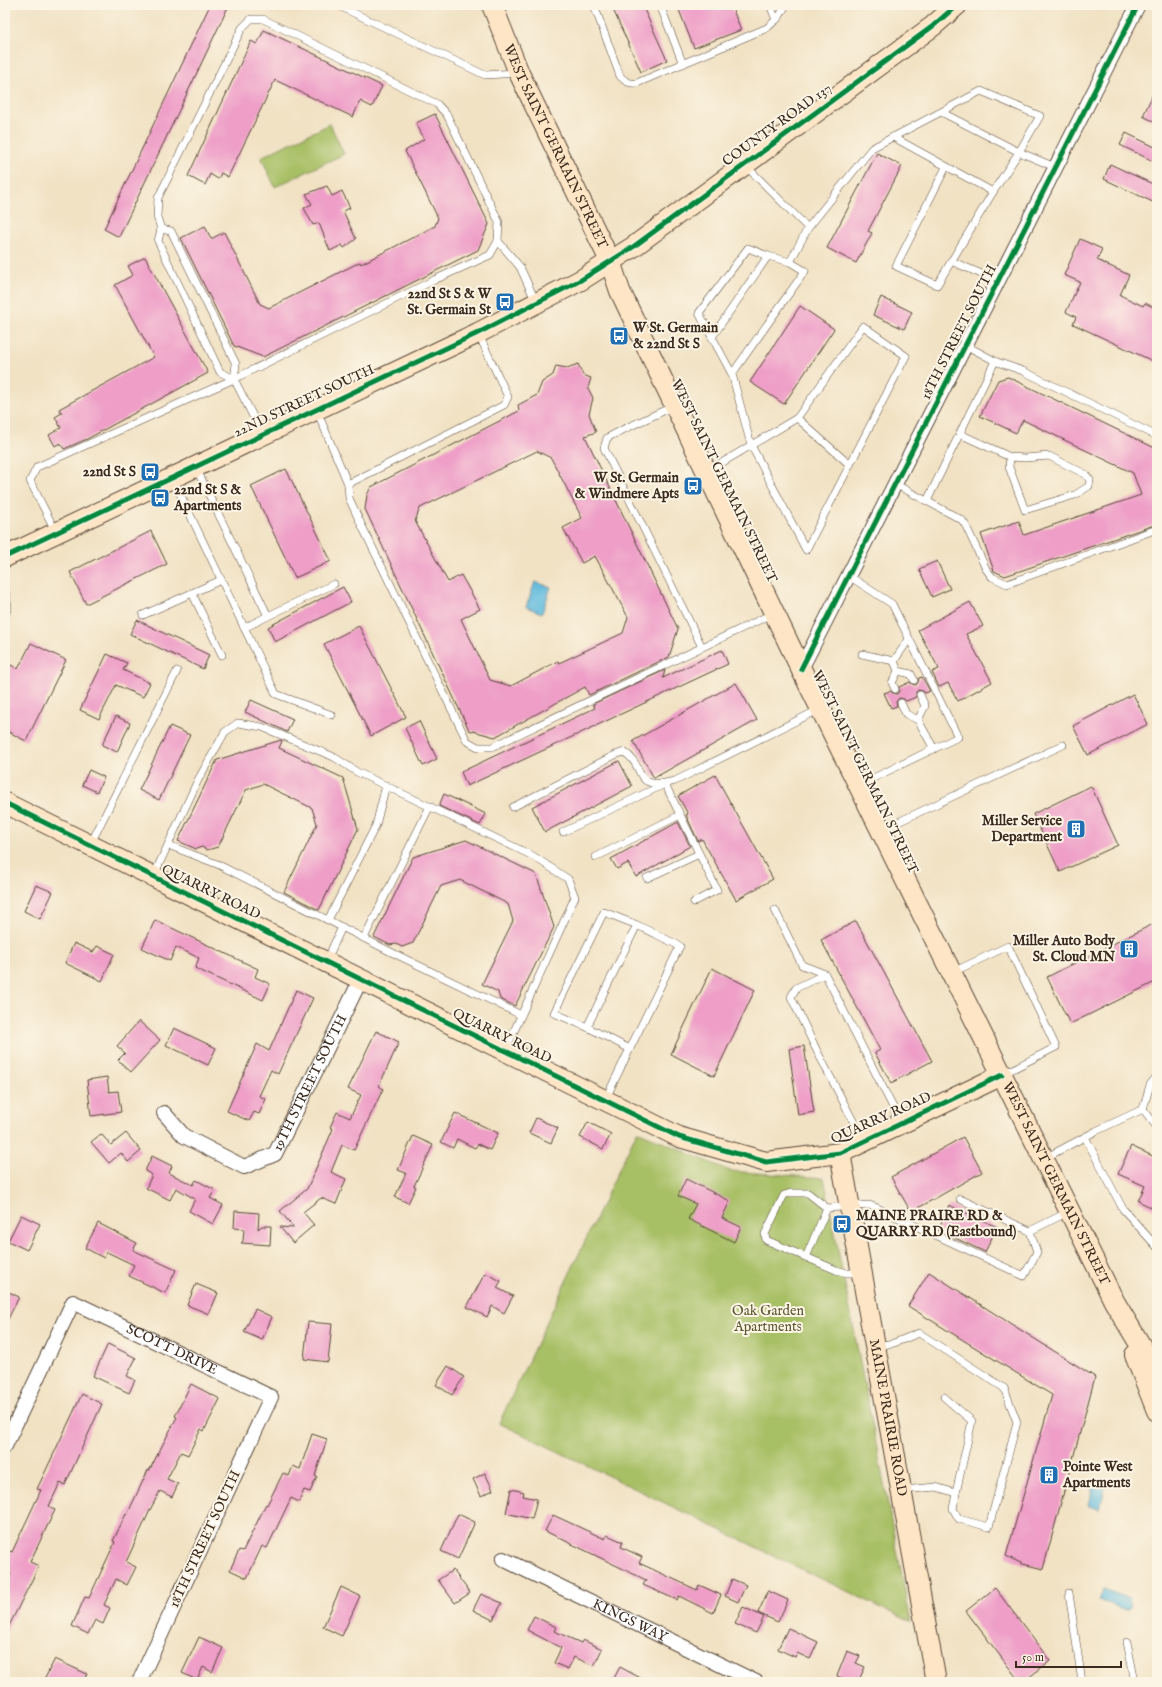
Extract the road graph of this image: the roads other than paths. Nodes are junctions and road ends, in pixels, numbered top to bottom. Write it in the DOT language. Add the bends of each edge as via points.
graph roads {
  1 [pos="337,5"];
  2 [pos="492,5"];
  3 [pos="594,5"];
  4 [pos="660,5"];
  5 [pos="770,5"];
  6 [pos="786,5"];
  7 [pos="957,5"];
  8 [pos="1138,5"];
  9 [pos="776,20"];
  10 [pos="683,64"];
  11 [pos="520,73"];
  12 [pos="941,112"];
  13 [pos="893,137"];
  14 [pos="1018,152"];
  15 [pos="745,164"];
  16 [pos="946,167"];
  17 [pos="1056,167"];
  18 [pos="992,192"];
  19 [pos="808,228"];
  20 [pos="161,229"];
  21 [pos="498,240"];
  22 [pos="768,256"];
  23 [pos="610,261"];
  24 [pos="951,261"];
  25 [pos="790,262"];
  26 [pos="998,281"];
  27 [pos="537,304"];
  28 [pos="478,333"];
  29 [pos="712,337"];
  30 [pos="965,345"];
  31 [pos="995,361"];
  32 [pos="732,374"];
  33 [pos="234,379"];
  34 [pos="674,406"];
  35 [pos="316,409"];
  36 [pos="797,418"];
  37 [pos="262,434"];
  38 [pos="960,434"];
  39 [pos="1157,436"];
  40 [pos="752,445"];
  41 [pos="1010,457"];
  42 [pos="850,465"];
  43 [pos="195,466"];
  44 [pos="706,472"];
  45 [pos="172,477"];
  46 [pos="348,484"];
  47 [pos="895,484"];
  48 [pos="927,501"];
  49 [pos="1157,530"];
  50 [pos="56,532"];
  51 [pos="5,557"];
  52 [pos="849,576"];
  53 [pos="221,580"];
  54 [pos="334,584"];
  55 [pos="5,591"];
  56 [pos="192,593"];
  57 [pos="774,613"];
  58 [pos="143,615"];
  59 [pos="5,616"];
  60 [pos="268,616"];
  61 [pos="244,628"];
  62 [pos="909,639"];
  63 [pos="702,647"];
  64 [pos="862,654"];
  65 [pos="222,655"];
  66 [pos="894,661"];
  67 [pos="801,670"];
  68 [pos="177,671"];
  69 [pos="898,671"];
  70 [pos="914,680"];
  71 [pos="895,689"];
  72 [pos="920,695"];
  73 [pos="901,703"];
  74 [pos="820,709"];
  75 [pos="332,715"];
  76 [pos="918,720"];
  77 [pos="1063,745"];
  78 [pos="934,749"];
  79 [pos="665,784"];
  80 [pos="386,785"];
  81 [pos="858,785"];
  82 [pos="5,803"];
  83 [pos="430,806"];
  84 [pos="513,807"];
  85 [pos="680,815"];
  86 [pos="881,830"];
  87 [pos="563,832"];
  88 [pos="90,845"];
  89 [pos="168,845"];
  90 [pos="699,854"];
  91 [pos="596,857"];
  92 [pos="154,876"];
  93 [pos="647,878"];
  94 [pos="694,902"];
  95 [pos="775,910"];
  96 [pos="328,920"];
  97 [pos="637,925"];
  98 [pos="342,927"];
  99 [pos="364,938"];
  100 [pos="326,962"];
  101 [pos="951,972"];
  102 [pos="824,974"];
  103 [pos="361,979"];
  104 [pos="521,1015"];
  105 [pos="586,1027"];
  106 [pos="630,1049"];
  107 [pos="505,1051"];
  108 [pos="1002,1075"];
  109 [pos="1157,1076"];
  110 [pos="605,1100"];
  111 [pos="1143,1109"];
  112 [pos="164,1113"];
  113 [pos="901,1123"];
  114 [pos="1157,1127"];
  115 [pos="1085,1137"];
  116 [pos="864,1142"];
  117 [pos="840,1153"];
  118 [pos="1044,1159"];
  119 [pos="960,1199"];
  120 [pos="849,1206"];
  121 [pos="827,1208"];
  122 [pos="1069,1211"];
  123 [pos="1030,1231"];
  124 [pos="1157,1247"];
  125 [pos="806,1257"];
  126 [pos="861,1273"];
  127 [pos="1114,1301"];
  128 [pos="875,1346"];
  129 [pos="1155,1364"];
  130 [pos="271,1397"];
  131 [pos="944,1397"];
  132 [pos="1157,1411"];
  133 [pos="5,1446"];
  134 [pos="901,1490"];
  135 [pos="956,1493"];
  136 [pos="504,1559"];
  137 [pos="1069,1593"];
  138 [pos="1127,1642"];
  139 [pos="139,1682"];
  140 [pos="756,1682"];
  141 [pos="936,1682"];
  142 [pos="1082,1682"];
  143 [pos="1135,1682"];
  1 -- 11 [label="lane" via="486,75"];
  2 -- 11 [label="street, WEST SAINT GERMAIN STREET"];
  3 -- 10 [label="lane" via="620,76 626,82 638,83"];
  4 -- 10 [label="lane"];
  5 -- 9 [label="lane"];
  6 -- 9 [label="lane"];
  7 -- 15 [label="street, COUNTY ROAD 137" via="933,26"];
  8 -- 17 [label="street, 18TH STREET SOUTH"];
  9 -- 10 [label="lane" via="767,28"];
  11 -- 23 [label="street, WEST SAINT GERMAIN STREET"];
  12 -- 13 [label="lane"];
  12 -- 14 [label="lane"];
  12 -- 14 [label="lane" via="981,91 1040,116"];
  13 -- 16 [label="lane"];
  13 -- 19 [label="lane" via="872,148"];
  14 -- 17 [label="lane"];
  14 -- 18 [label="lane"];
  15 -- 19 [label="lane"];
  15 -- 23 [label="street, COUNTY ROAD 137" via="633,247"];
  16 -- 18 [label="lane"];
  16 -- 24 [label="lane" via="896,266 937,285"];
  17 -- 26 [label="street, 18TH STREET SOUTH"];
  18 -- 24 [label="lane"];
  19 -- 25 [label="lane"];
  20 -- 21 [label="lane" via="157,217 158,198 242,28 251,19 263,19 437,104 447,115 499,222"];
  20 -- 33 [label="lane" via="158,241 220,372"];
  20 -- 33 [label="lane" via="171,231 236,364"];
  21 -- 27 [label="lane" via="520,267"];
  21 -- 33 [label="lane" via="490,255"];
  22 -- 25 [label="lane"];
  22 -- 29 [label="lane"];
  22 -- 29 [label="lane" via="748,248 699,313"];
  23 -- 27 [label="street, 22ND STREET SOUTH"];
  23 -- 34 [label="street, WEST SAINT GERMAIN STREET" via="620,291"];
  24 -- 26 [label="lane"];
  25 -- 32 [label="lane" via="805,271"];
  26 -- 30 [label="street, 18TH STREET SOUTH"];
  27 -- 28 [label="street, 22ND STREET SOUTH"];
  28 -- 35 [label="street, 22ND STREET SOUTH"];
  28 -- 46 [label="lane" via="508,397 504,405"];
  29 -- 32 [label="lane"];
  30 -- 31 [label="lane"];
  30 -- 47 [label="street, 18TH STREET SOUTH"];
  31 -- 38 [label="lane"];
  31 -- 39 [label="lane" via="1023,371"];
  32 -- 40 [label="lane"];
  33 -- 37 [label="lane"];
  33 -- 50 [label="lane" via="37,467 30,481"];
  34 -- 44 [label="street, WEST SAINT GERMAIN STREET"];
  34 -- 63 [label="lane" via="607,438 604,448"];
  35 -- 37 [label="street, 22ND STREET SOUTH"];
  35 -- 46 [label="lane"];
  36 -- 40 [label="lane"];
  36 -- 42 [label="lane"];
  36 -- 42 [label="lane" via="864,326 906,356"];
  37 -- 43 [label="street, 22ND STREET SOUTH"];
  38 -- 41 [label="lane"];
  38 -- 48 [label="lane"];
  40 -- 42 [label="lane" via="806,550"];
  40 -- 44 [label="lane"];
  41 -- 41 [label="lane" via="1049,456 1085,474 1090,480 1089,486 1075,494 1025,510 1009,467"];
  43 -- 45 [label="street, 22ND STREET SOUTH"];
  43 -- 60 [label="lane"];
  44 -- 57 [label="street, WEST SAINT GERMAIN STREET"];
  45 -- 50 [label="street, 22ND STREET SOUTH"];
  45 -- 53 [label="lane"];
  46 -- 63 [label="lane" via="350,498 361,524 467,741 478,747 492,747"];
  47 -- 48 [label="lane"];
  47 -- 52 [label="street, 18TH STREET SOUTH"];
  48 -- 49 [label="lane" via="962,520 986,569 992,577 1007,584"];
  50 -- 51 [label="street, 22ND STREET SOUTH"];
  52 -- 62 [label="lane" via="892,604"];
  52 -- 67 [label="street, 18TH STREET SOUTH"];
  53 -- 56 [label="lane"];
  53 -- 61 [label="lane"];
  54 -- 60 [label="lane"];
  55 -- 59 [label="lane" via="8,606"];
  56 -- 58 [label="lane"];
  56 -- 65 [label="lane"];
  57 -- 63 [label="lane"];
  57 -- 67 [label="street, WEST SAINT GERMAIN STREET"];
  60 -- 61 [label="lane"];
  61 -- 75 [label="lane" via="276,694"];
  62 -- 66 [label="lane"];
  62 -- 78 [label="lane" via="958,738"];
  64 -- 66 [label="lane"];
  66 -- 69 [label="lane"];
  67 -- 74 [label="street, WEST SAINT GERMAIN STREET"];
  68 -- 88 [label="lane"];
  69 -- 70 [label="lane" via="911,674"];
  69 -- 71 [label="lane" via="892,683"];
  72 -- 76 [label="lane" via="926,706"];
  73 -- 76 [label="lane" via="906,714"];
  74 -- 79 [label="lane"];
  74 -- 81 [label="street, WEST SAINT GERMAIN STREET"];
  76 -- 78 [label="lane"];
  77 -- 86 [label="lane"];
  78 -- 81 [label="lane"];
  79 -- 84 [label="lane" via="649,783 643,779 629,755 624,752"];
  79 -- 85 [label="lane"];
  79 -- 87 [label="lane"];
  80 -- 83 [label="lane"];
  80 -- 89 [label="lane" via="357,772 334,757 262,727 238,723 225,732 198,780"];
  80 -- 96 [label="lane" via="376,826"];
  81 -- 86 [label="street, WEST SAINT GERMAIN STREET"];
  82 -- 88 [label="street, QUARRY ROAD"];
  83 -- 99 [label="lane"];
  83 -- 104 [label="lane" via="533,856 568,879 575,897"];
  85 -- 90 [label="lane"];
  85 -- 91 [label="lane"];
  86 -- 101 [label="street, WEST SAINT GERMAIN STREET"];
  88 -- 92 [label="street, QUARRY ROAD"];
  89 -- 92 [label="lane"];
  89 -- 96 [label="lane" via="217,864"];
  90 -- 93 [label="lane"];
  90 -- 94 [label="lane" via="717,890"];
  92 -- 100 [label="street, QUARRY ROAD"];
  95 -- 102 [label="lane" via="802,965"];
  96 -- 98 [label="lane"];
  97 -- 105 [label="lane"];
  97 -- 105 [label="lane" via="604,912 554,1013"];
  97 -- 106 [label="lane" via="680,946"];
  98 -- 99 [label="lane"];
  98 -- 100 [label="lane"];
  99 -- 104 [label="lane"];
  100 -- 103 [label="street, QUARRY ROAD"];
  101 -- 108 [label="street, WEST SAINT GERMAIN STREET"];
  101 -- 108 [label="lane" via="1008,946 1056,1047"];
  102 -- 113 [label="lane"];
  102 -- 116 [label="lane" via="796,988 791,997"];
  103 -- 107 [label="street, QUARRY ROAD"];
  103 -- 112 [label="street, 19TH STREET SOUTH" via="275,1154 244,1167 184,1136"];
  104 -- 107 [label="lane"];
  105 -- 106 [label="lane"];
  106 -- 110 [label="lane"];
  107 -- 110 [label="street, QUARRY ROAD"];
  108 -- 113 [label="street, QUARRY ROAD"];
  108 -- 118 [label="street, WEST SAINT GERMAIN STREET"];
  109 -- 111 [label="lane" via="1150,1085"];
  110 -- 117 [label="street, QUARRY ROAD" via="679,1137 766,1162"];
  111 -- 114 [label="lane"];
  111 -- 115 [label="lane"];
  113 -- 116 [label="street, QUARRY ROAD"];
  115 -- 118 [label="lane"];
  115 -- 124 [label="lane" via="1123,1209"];
  116 -- 117 [label="street, QUARRY ROAD"];
  117 -- 120 [label="street, MAINE PRAIRIE ROAD"];
  118 -- 122 [label="street, WEST SAINT GERMAIN STREET"];
  119 -- 123 [label="lane"];
  120 -- 121 [label="lane"];
  120 -- 123 [label="lane" via="875,1207 1024,1276 1037,1252"];
  120 -- 126 [label="street, MAINE PRAIRIE ROAD"];
  121 -- 125 [label="lane"];
  121 -- 125 [label="lane" via="808,1193 784,1195 765,1234 766,1240"];
  122 -- 123 [label="lane"];
  122 -- 127 [label="street, WEST SAINT GERMAIN STREET"];
  125 -- 126 [label="lane" via="836,1270"];
  126 -- 128 [label="street, MAINE PRAIRIE ROAD"];
  127 -- 129 [label="street, WEST SAINT GERMAIN STREET"];
  127 -- 132 [label="street, WEST SAINT GERMAIN STREET"];
  128 -- 134 [label="street, MAINE PRAIRIE ROAD"];
  128 -- 135 [label="lane" via="894,1343 919,1333 1004,1388 1017,1422 989,1527 959,1519 953,1509"];
  130 -- 133 [label="street, SCOTT DRIVE" via="73,1302"];
  130 -- 139 [label="street, 18TH STREET SOUTH"];
  131 -- 135 [label="lane" via="972,1421"];
  134 -- 135 [label="lane" via="936,1487"];
  134 -- 141 [label="street, MAINE PRAIRIE ROAD"];
  136 -- 140 [label="street, KINGS WAY"];
  137 -- 142 [label="lane"];
  138 -- 143 [label="lane"];
}
